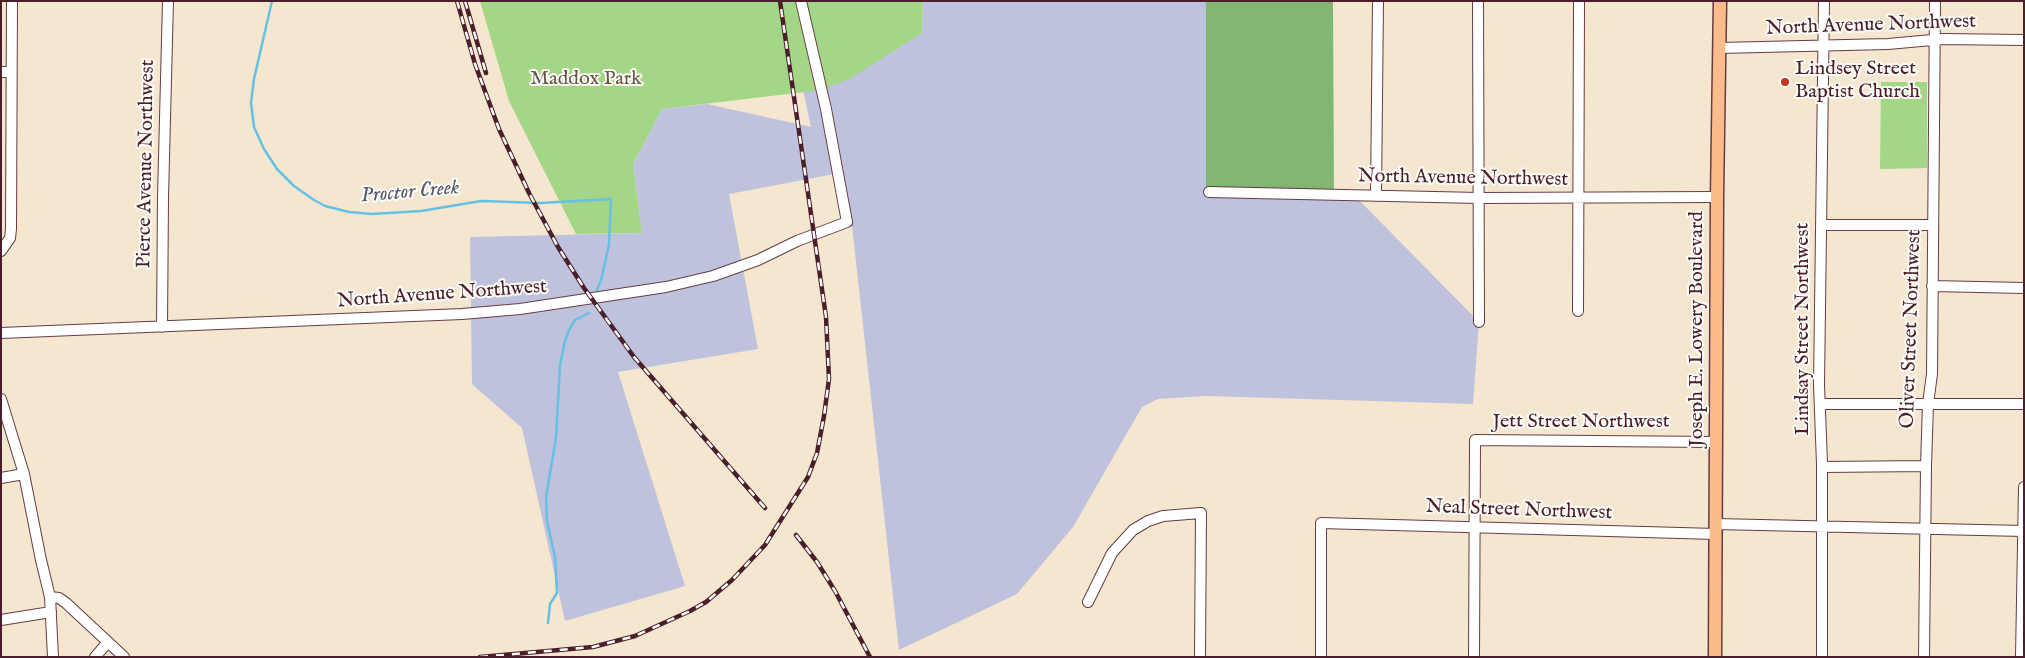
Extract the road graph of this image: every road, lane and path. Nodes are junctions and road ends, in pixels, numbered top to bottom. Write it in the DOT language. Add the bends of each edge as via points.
graph roads {
  1 [pos="12,1"];
  2 [pos="168,1"];
  3 [pos="801,1"];
  4 [pos="1378,1"];
  5 [pos="1478,1"];
  6 [pos="1579,1"];
  7 [pos="1720,1"];
  8 [pos="1824,1"];
  9 [pos="1935,1"];
  10 [pos="1934,40"];
  11 [pos="2024,40"];
  12 [pos="1823,46"];
  13 [pos="1719,48"];
  14 [pos="6,72"];
  15 [pos="1209,192"];
  16 [pos="1376,196"];
  17 [pos="1717,197"];
  18 [pos="1478,198"];
  19 [pos="1580,198"];
  20 [pos="1821,225"];
  21 [pos="1933,225"];
  22 [pos="1,251"];
  23 [pos="1932,286"];
  24 [pos="2024,288"];
  25 [pos="1578,311"];
  26 [pos="1479,322"];
  27 [pos="162,327"];
  28 [pos="1,333"];
  29 [pos="1,399"];
  30 [pos="1821,404"];
  31 [pos="1928,404"];
  32 [pos="2024,404"];
  33 [pos="1717,442"];
  34 [pos="1926,466"];
  35 [pos="1822,467"];
  36 [pos="24,474"];
  37 [pos="1,478"];
  38 [pos="2024,487"];
  39 [pos="1475,527"];
  40 [pos="1822,527"];
  41 [pos="1716,529"];
  42 [pos="1925,529"];
  43 [pos="2023,531"];
  44 [pos="50,597"];
  45 [pos="1088,602"];
  46 [pos="51,612"];
  47 [pos="1,620"];
  48 [pos="108,642"];
  49 [pos="53,657"];
  50 [pos="95,657"];
  51 [pos="124,657"];
  52 [pos="1200,657"];
  53 [pos="1321,657"];
  54 [pos="1474,657"];
  55 [pos="1715,657"];
  56 [pos="1822,657"];
  57 [pos="1924,657"];
  58 [pos="2021,657"];
  1 -- 14 [label="street"];
  2 -- 27 [label="street, Pierce Avenue Northwest"];
  3 -- 27 [label="street, North Avenue Northwest" via="847,222 713,276 575,302 472,313"];
  4 -- 16 [label="street"];
  5 -- 18 [label="street"];
  6 -- 19 [label="street"];
  7 -- 13 [label="main road, Joseph E. Lowery Boulevard"];
  8 -- 12 [label="street, Lindsay Street Northwest"];
  9 -- 10 [label="street, Oliver Street Northwest"];
  10 -- 11 [label="street, North Avenue Northwest"];
  10 -- 12 [label="street, North Avenue Northwest"];
  10 -- 21 [label="street, Oliver Street Northwest"];
  12 -- 13 [label="street, North Avenue Northwest"];
  12 -- 20 [label="street, Lindsay Street Northwest"];
  13 -- 17 [label="main road, Joseph E. Lowery Boulevard"];
  14 -- 22 [label="street" via="11,229 10,238"];
  15 -- 16 [label="street, North Avenue Northwest"];
  16 -- 18 [label="street, North Avenue Northwest"];
  17 -- 19 [label="street, North Avenue Northwest"];
  17 -- 33 [label="main road, Joseph E. Lowery Boulevard"];
  18 -- 19 [label="street, North Avenue Northwest"];
  18 -- 26 [label="street"];
  19 -- 25 [label="street"];
  20 -- 21 [label="street"];
  20 -- 30 [label="street, Lindsay Street Northwest"];
  21 -- 23 [label="street, Oliver Street Northwest"];
  23 -- 24 [label="street"];
  23 -- 31 [label="street, Oliver Street Northwest" via="1932,374"];
  27 -- 28 [label="street, North Avenue Northwest"];
  29 -- 36 [label="street"];
  30 -- 31 [label="street"];
  30 -- 35 [label="street, Lindsay Street Northwest"];
  31 -- 32 [label="street"];
  31 -- 34 [label="street, Oliver Street Northwest"];
  33 -- 39 [label="street, Jett Street Northwest" via="1475,440"];
  33 -- 41 [label="main road, Joseph E. Lowery Boulevard"];
  34 -- 35 [label="street"];
  34 -- 42 [label="street, Oliver Street Northwest"];
  35 -- 40 [label="street, Lindsay Street Northwest"];
  36 -- 37 [label="street"];
  36 -- 44 [label="street"];
  38 -- 43 [label="street"];
  39 -- 41 [label="street, Neal Street Northwest"];
  39 -- 53 [label="street, Neal Street Northwest" via="1321,523"];
  39 -- 54 [label="street"];
  40 -- 41 [label="street, Neal Street Northwest"];
  40 -- 42 [label="street, Neal Street Northwest"];
  40 -- 56 [label="street, Lindsay Street Northwest"];
  41 -- 55 [label="main road, Joseph E. Lowery Boulevard"];
  42 -- 43 [label="street, Neal Street Northwest"];
  42 -- 57 [label="street, Oliver Street Northwest"];
  43 -- 58 [label="street"];
  44 -- 46 [label="street"];
  44 -- 48 [label="street" via="66,603"];
  45 -- 52 [label="street" via="1112,553 1133,530 1163,516 1201,513"];
  46 -- 47 [label="street"];
  46 -- 49 [label="street"];
  48 -- 50 [label="street"];
  48 -- 51 [label="street"];
}
